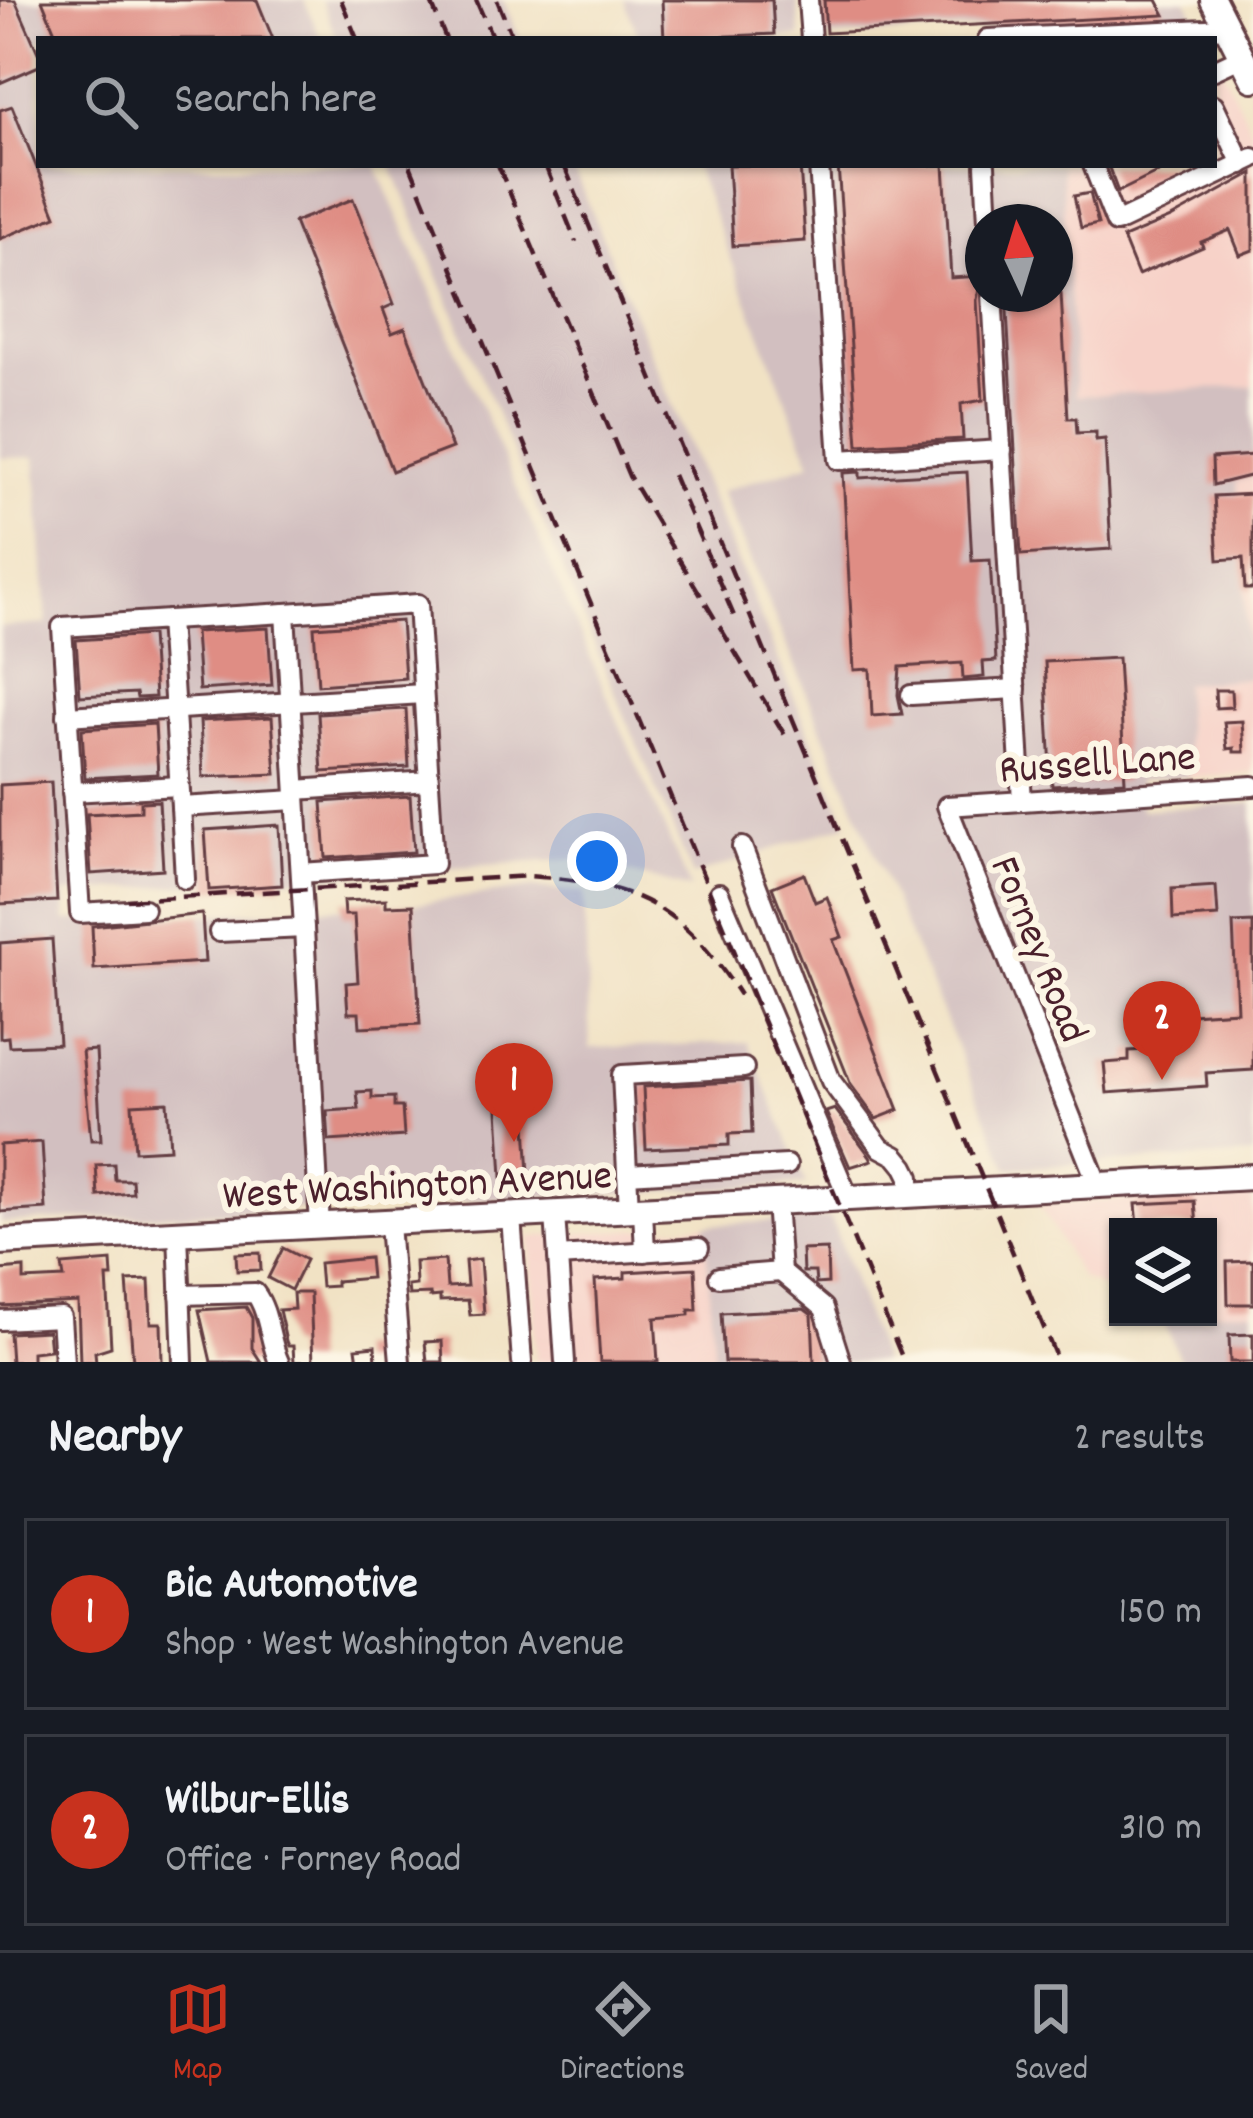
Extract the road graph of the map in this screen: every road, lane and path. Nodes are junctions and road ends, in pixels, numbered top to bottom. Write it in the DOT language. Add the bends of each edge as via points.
graph roads {
  1 [pos="808,0"];
  2 [pos="1214,0"];
  3 [pos="1228,28"];
  4 [pos="811,36"];
  5 [pos="1058,36"];
  6 [pos="1247,68"];
  7 [pos="1217,70"];
  8 [pos="1217,110"];
  9 [pos="1248,161"];
  10 [pos="819,168"];
  11 [pos="985,168"];
  12 [pos="1094,168"];
  13 [pos="987,204"];
  14 [pos="993,312"];
  15 [pos="1002,450"];
  16 [pos="285,613"];
  17 [pos="169,620"];
  18 [pos="1016,689"];
  19 [pos="423,694"];
  20 [pos="911,695"];
  21 [pos="290,702"];
  22 [pos="175,709"];
  23 [pos="68,716"];
  24 [pos="429,781"];
  25 [pos="179,786"];
  26 [pos="1253,786"];
  27 [pos="72,792"];
  28 [pos="296,795"];
  29 [pos="1022,801"];
  30 [pos="946,806"];
  31 [pos="181,807"];
  32 [pos="742,847"];
  33 [pos="301,873"];
  34 [pos="185,880"];
  35 [pos="719,893"];
  36 [pos="144,908"];
  37 [pos="304,928"];
  38 [pos="219,932"];
  39 [pos="744,1068"];
  40 [pos="787,1166"];
  41 [pos="627,1174"];
  42 [pos="1253,1177"];
  43 [pos="1098,1185"];
  44 [pos="910,1195"];
  45 [pos="843,1198"];
  46 [pos="776,1202"];
  47 [pos="636,1210"];
  48 [pos="555,1215"];
  49 [pos="511,1217"];
  50 [pos="389,1224"];
  51 [pos="320,1227"];
  52 [pos="178,1233"];
  53 [pos="0,1242"];
  54 [pos="699,1248"];
  55 [pos="645,1252"];
  56 [pos="558,1257"];
  57 [pos="781,1272"];
  58 [pos="719,1276"];
  59 [pos="180,1295"];
  60 [pos="0,1320"];
  61 [pos="64,1362"];
  62 [pos="183,1362"];
  63 [pos="279,1362"];
  64 [pos="400,1362"];
  65 [pos="521,1362"];
  66 [pos="565,1362"];
  67 [pos="841,1362"];
  1 -- 4 [label="street"];
  2 -- 3 [label="main road"];
  3 -- 5 [label="street"];
  3 -- 6 [label="main road"];
  6 -- 7 [label="street"];
  8 -- 9 [label="street"];
  9 -- 12 [label="street" via="1116,223"];
  10 -- 15 [label="street" via="839,460"];
  11 -- 13 [label="street"];
  14 -- 15 [label="street"];
  15 -- 18 [label="street"];
  16 -- 17 [label="street"];
  16 -- 19 [label="street" via="418,604"];
  16 -- 21 [label="street"];
  17 -- 22 [label="street"];
  17 -- 23 [label="street" via="62,626"];
  18 -- 20 [label="street"];
  18 -- 29 [label="street"];
  19 -- 21 [label="street"];
  19 -- 24 [label="street"];
  21 -- 22 [label="street"];
  21 -- 28 [label="street"];
  22 -- 23 [label="street"];
  22 -- 25 [label="street"];
  23 -- 27 [label="street"];
  24 -- 28 [label="street"];
  24 -- 33 [label="street" via="434,865"];
  25 -- 27 [label="street"];
  25 -- 31 [label="street"];
  26 -- 29 [label="street, Russell Lane"];
  27 -- 36 [label="street" via="80,913"];
  28 -- 31 [label="street"];
  28 -- 33 [label="street"];
  29 -- 30 [label="street, Russell Lane"];
  30 -- 43 [label="street, Forney Road"];
  31 -- 34 [label="street"];
  32 -- 44 [label="street" via="832,1081 880,1148 905,1167"];
  33 -- 37 [label="street"];
  35 -- 45 [label="street"];
  37 -- 38 [label="street"];
  37 -- 51 [label="street"];
  39 -- 41 [label="street" via="622,1075"];
  40 -- 41 [label="street"];
  41 -- 47 [label="street"];
  42 -- 43 [label="main road, West Washington Avenue"];
  43 -- 44 [label="main road, West Washington Avenue"];
  44 -- 45 [label="main road, West Washington Avenue"];
  45 -- 46 [label="main road, West Washington Avenue"];
  46 -- 47 [label="main road, West Washington Avenue"];
  46 -- 57 [label="street"];
  47 -- 48 [label="main road, West Washington Avenue"];
  47 -- 55 [label="street"];
  48 -- 49 [label="main road, West Washington Avenue"];
  48 -- 56 [label="street"];
  49 -- 50 [label="main road, West Washington Avenue"];
  49 -- 65 [label="street"];
  50 -- 51 [label="main road, West Washington Avenue"];
  50 -- 64 [label="street"];
  51 -- 52 [label="main road, West Washington Avenue"];
  52 -- 53 [label="main road, West Washington Avenue"];
  52 -- 59 [label="street"];
  54 -- 55 [label="street"];
  55 -- 56 [label="street"];
  56 -- 66 [label="street"];
  57 -- 58 [label="street"];
  57 -- 67 [label="street" via="824,1308"];
  59 -- 62 [label="street"];
  59 -- 63 [label="street" via="255,1293"];
  60 -- 61 [label="street" via="61,1317"];
}
